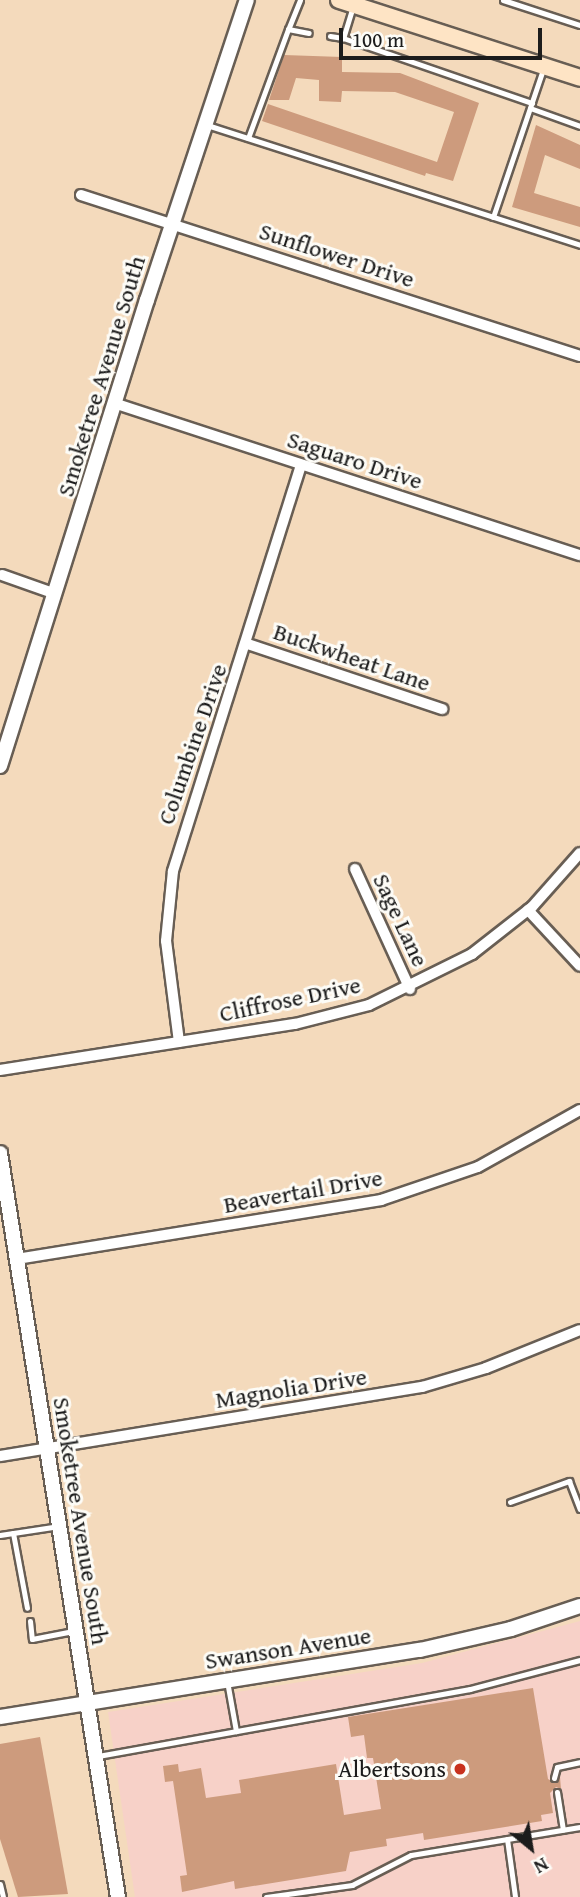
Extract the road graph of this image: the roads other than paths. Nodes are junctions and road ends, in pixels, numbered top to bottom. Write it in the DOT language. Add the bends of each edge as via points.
graph roads {
  1 [pos="247,0"];
  2 [pos="300,0"];
  3 [pos="503,0"];
  4 [pos="349,2"];
  5 [pos="580,25"];
  6 [pos="288,29"];
  7 [pos="309,33"];
  8 [pos="330,36"];
  9 [pos="343,38"];
  10 [pos="544,66"];
  11 [pos="580,78"];
  12 [pos="531,105"];
  13 [pos="205,125"];
  14 [pos="580,126"];
  15 [pos="248,138"];
  16 [pos="81,195"];
  17 [pos="493,217"];
  18 [pos="173,223"];
  19 [pos="580,245"];
  20 [pos="580,356"];
  21 [pos="117,404"];
  22 [pos="301,465"];
  23 [pos="580,555"];
  24 [pos="2,575"];
  25 [pos="56,594"];
  26 [pos="248,644"];
  27 [pos="442,709"];
  28 [pos="1,757"];
  29 [pos="580,853"];
  30 [pos="355,869"];
  31 [pos="528,910"];
  32 [pos="580,966"];
  33 [pos="410,989"];
  34 [pos="179,1042"];
  35 [pos="0,1070"];
  36 [pos="580,1110"];
  37 [pos="0,1153"];
  38 [pos="17,1259"];
  39 [pos="580,1330"];
  40 [pos="46,1448"];
  41 [pos="0,1456"];
  42 [pos="510,1502"];
  43 [pos="580,1509"];
  44 [pos="59,1526"];
  45 [pos="13,1533"];
  46 [pos="0,1535"];
  47 [pos="580,1606"];
  48 [pos="27,1608"];
  49 [pos="30,1621"];
  50 [pos="75,1631"];
  51 [pos="580,1660"];
  52 [pos="227,1681"];
  53 [pos="87,1704"];
  54 [pos="0,1717"];
  55 [pos="236,1731"];
  56 [pos="95,1756"];
  57 [pos="580,1762"];
  58 [pos="554,1778"];
  59 [pos="557,1792"];
  60 [pos="580,1827"];
  61 [pos="563,1830"];
  62 [pos="507,1839"];
  63 [pos="0,1884"];
  64 [pos="318,1889"];
  65 [pos="3,1897"];
  66 [pos="116,1897"];
  67 [pos="266,1897"];
  68 [pos="319,1897"];
  69 [pos="515,1897"];
  1 -- 13 [label="street, Smoketree Avenue South"];
  2 -- 6 [label="lane"];
  3 -- 5 [label="lane"];
  4 -- 9 [label="lane"];
  4 -- 10 [label="main road"];
  6 -- 7 [label="lane"];
  6 -- 15 [label="lane"];
  8 -- 9 [label="lane"];
  9 -- 12 [label="lane"];
  10 -- 11 [label="main road"];
  10 -- 12 [label="lane"];
  12 -- 14 [label="lane"];
  12 -- 17 [label="lane"];
  13 -- 15 [label="lane"];
  13 -- 18 [label="street, Smoketree Avenue South"];
  15 -- 17 [label="lane"];
  16 -- 18 [label="street, Sunflower Drive"];
  17 -- 19 [label="lane"];
  18 -- 20 [label="street, Sunflower Drive"];
  18 -- 21 [label="street, Smoketree Avenue South"];
  21 -- 22 [label="street, Saguaro Drive"];
  21 -- 25 [label="street, Smoketree Avenue South"];
  22 -- 23 [label="street, Saguaro Drive"];
  22 -- 26 [label="street, Columbine Drive"];
  24 -- 25 [label="street"];
  25 -- 28 [label="street, Smoketree Avenue South"];
  26 -- 27 [label="street, Buckwheat Lane"];
  26 -- 34 [label="street, Columbine Drive" via="179,848 169,894 167,964"];
  29 -- 31 [label="street, Cliffrose Drive"];
  30 -- 33 [label="street, Sage Lane"];
  31 -- 32 [label="street"];
  31 -- 33 [label="street, Cliffrose Drive" via="472,954"];
  33 -- 34 [label="street, Cliffrose Drive" via="333,1016"];
  34 -- 35 [label="street, Cliffrose Drive"];
  36 -- 38 [label="street, Beavertail Drive" via="478,1167 381,1200"];
  37 -- 38 [label="street, Smoketree Avenue South"];
  38 -- 40 [label="street, Smoketree Avenue South"];
  39 -- 40 [label="street, Magnolia Drive" via="486,1368 422,1387"];
  40 -- 41 [label="street, Magnolia Drive"];
  40 -- 44 [label="street, Smoketree Avenue South"];
  42 -- 43 [label="lane" via="569,1481"];
  44 -- 45 [label="lane"];
  44 -- 50 [label="street, Smoketree Avenue South"];
  45 -- 46 [label="lane"];
  45 -- 48 [label="lane"];
  47 -- 52 [label="street, Swanson Avenue" via="511,1629 420,1650"];
  49 -- 50 [label="lane" via="32,1639"];
  50 -- 53 [label="street, Smoketree Avenue South"];
  51 -- 55 [label="lane" via="470,1689"];
  52 -- 53 [label="street, Swanson Avenue"];
  52 -- 55 [label="lane"];
  53 -- 54 [label="street, Swanson Avenue"];
  53 -- 56 [label="street, Smoketree Avenue South"];
  55 -- 56 [label="lane"];
  56 -- 66 [label="street, Smoketree Avenue South"];
  57 -- 58 [label="lane" via="558,1767"];
  59 -- 61 [label="lane"];
  60 -- 61 [label="lane"];
  61 -- 62 [label="lane"];
  62 -- 64 [label="lane" via="411,1855 352,1885"];
  62 -- 69 [label="lane"];
  63 -- 65 [label="lane"];
  64 -- 67 [label="lane"];
  64 -- 68 [label="lane"];
}
